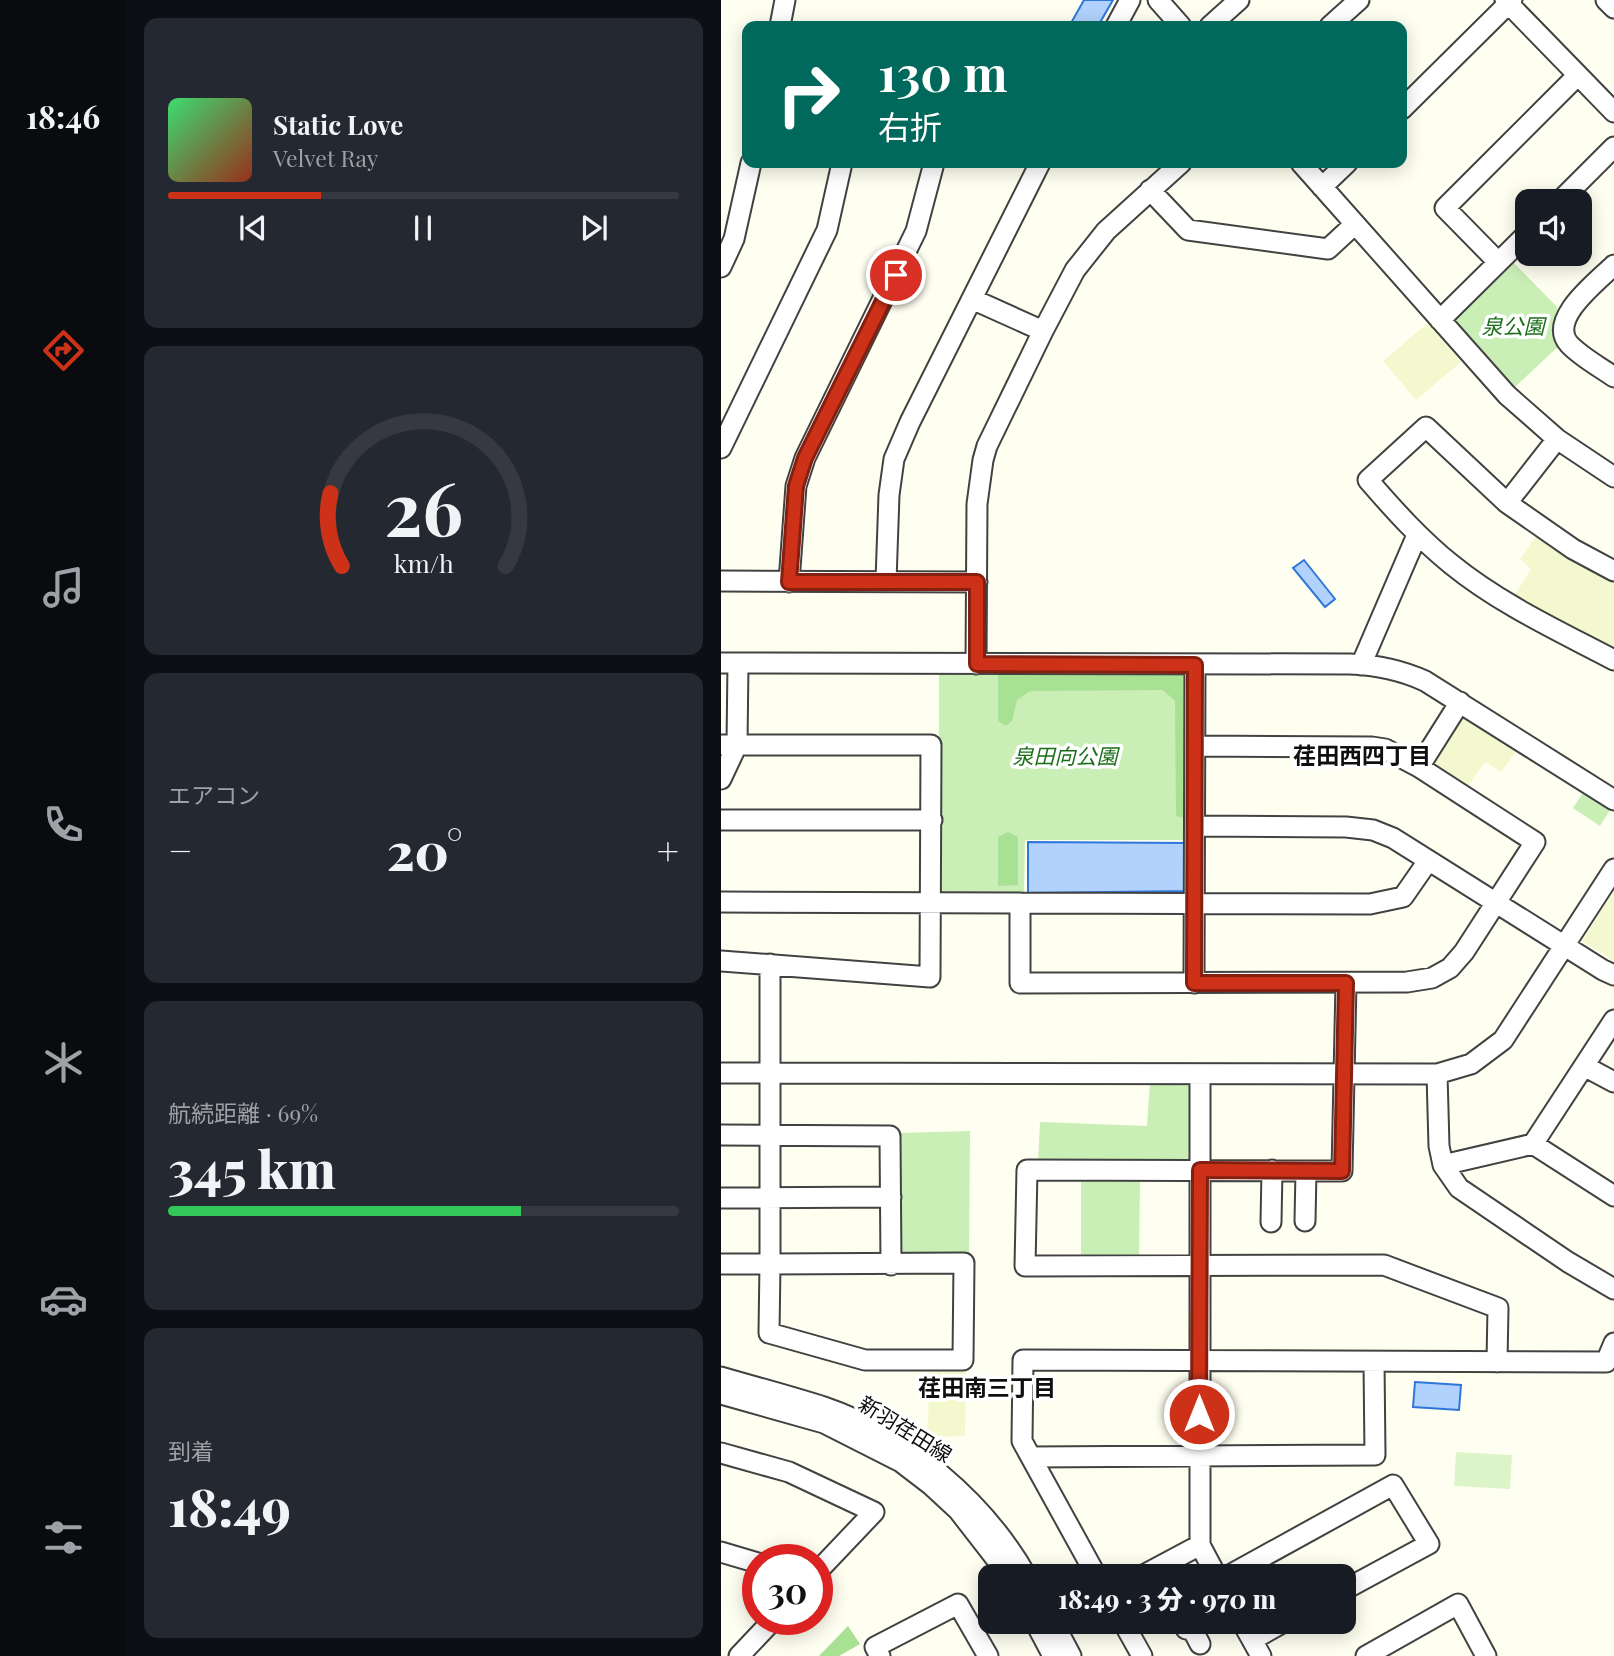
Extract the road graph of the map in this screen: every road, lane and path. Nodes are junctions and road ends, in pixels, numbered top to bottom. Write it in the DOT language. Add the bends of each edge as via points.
graph roads {
  1 [pos="785,0"];
  2 [pos="1130,0"];
  3 [pos="1158,0"];
  4 [pos="1239,0"];
  5 [pos="1359,0"];
  6 [pos="1606,0"];
  7 [pos="1509,1"];
  8 [pos="1614,8"];
  9 [pos="780,21"];
  10 [pos="1118,21"];
  11 [pos="1177,21"];
  12 [pos="1216,21"];
  13 [pos="1336,21"];
  14 [pos="1578,75"];
  15 [pos="1407,104"];
  16 [pos="1614,112"];
  17 [pos="1614,148"];
  18 [pos="749,168"];
  19 [pos="841,168"];
  20 [pos="933,168"];
  21 [pos="1032,168"];
  22 [pos="1175,168"];
  23 [pos="1305,168"];
  24 [pos="1342,168"];
  25 [pos="1322,187"];
  26 [pos="1572,189"];
  27 [pos="1150,190"];
  28 [pos="1355,224"];
  29 [pos="727,237"];
  30 [pos="1515,246"];
  31 [pos="1498,262"];
  32 [pos="1614,265"];
  33 [pos="721,267"];
  34 [pos="972,299"];
  35 [pos="1440,320"];
  36 [pos="1042,331"];
  37 [pos="1614,377"];
  38 [pos="1557,439"];
  39 [pos="721,448"];
  40 [pos="1614,477"];
  41 [pos="1507,503"];
  42 [pos="1417,535"];
  43 [pos="1614,571"];
  44 [pos="721,581"];
  45 [pos="886,581"];
  46 [pos="789,582"];
  47 [pos="977,582"];
  48 [pos="1614,660"];
  49 [pos="729,663"];
  50 [pos="977,664"];
  51 [pos="1361,664"];
  52 [pos="1195,665"];
  53 [pos="1460,702"];
  54 [pos="729,745"];
  55 [pos="1195,746"];
  56 [pos="1419,767"];
  57 [pos="721,779"];
  58 [pos="1614,800"];
  59 [pos="721,820"];
  60 [pos="932,820"];
  61 [pos="1196,826"];
  62 [pos="1429,861"];
  63 [pos="1614,869"];
  64 [pos="1496,901"];
  65 [pos="721,902"];
  66 [pos="931,903"];
  67 [pos="1020,903"];
  68 [pos="1195,904"];
  69 [pos="1566,946"];
  70 [pos="721,961"];
  71 [pos="769,964"];
  72 [pos="1614,975"];
  73 [pos="1194,983"];
  74 [pos="1346,983"];
  75 [pos="1614,1020"];
  76 [pos="1584,1066"];
  77 [pos="721,1073"];
  78 [pos="770,1073"];
  79 [pos="1200,1074"];
  80 [pos="1343,1074"];
  81 [pos="1437,1074"];
  82 [pos="1614,1082"];
  83 [pos="721,1135"];
  84 [pos="771,1135"];
  85 [pos="1533,1144"];
  86 [pos="1443,1165"];
  87 [pos="1200,1170"];
  88 [pos="1272,1170"];
  89 [pos="1306,1171"];
  90 [pos="1614,1196"];
  91 [pos="771,1197"];
  92 [pos="891,1197"];
  93 [pos="721,1198"];
  94 [pos="1305,1221"];
  95 [pos="1271,1222"];
  96 [pos="721,1264"];
  97 [pos="770,1265"];
  98 [pos="891,1265"];
  99 [pos="1200,1266"];
  100 [pos="1614,1289"];
  101 [pos="1614,1343"];
  102 [pos="1199,1362"];
  103 [pos="1374,1362"];
  104 [pos="1497,1362"];
  105 [pos="1610,1366"];
  106 [pos="721,1377"];
  107 [pos="721,1394"];
  108 [pos="721,1453"];
  109 [pos="1199,1456"];
  110 [pos="1031,1457"];
  111 [pos="1200,1545"];
  112 [pos="721,1552"];
  113 [pos="833,1555"];
  114 [pos="742,1558"];
  115 [pos="1000,1564"];
  116 [pos="1018,1564"];
  117 [pos="1090,1564"];
  118 [pos="1167,1564"];
  119 [pos="1210,1564"];
  120 [pos="1250,1564"];
  121 [pos="1356,1584"];
  122 [pos="1050,1634"];
  123 [pos="1056,1634"];
  124 [pos="1130,1634"];
  125 [pos="1195,1634"];
  126 [pos="1271,1634"];
  127 [pos="758,1635"];
  128 [pos="1200,1644"];
  129 [pos="1256,1648"];
  130 [pos="721,1653"];
  131 [pos="732,1656"];
  132 [pos="739,1656"];
  133 [pos="880,1656"];
  134 [pos="988,1656"];
  135 [pos="1053,1656"];
  136 [pos="1072,1656"];
  137 [pos="1142,1656"];
  138 [pos="1366,1656"];
  139 [pos="1486,1656"];
  1 -- 9 [label="street"];
  2 -- 10 [label="street"];
  3 -- 11 [label="street"];
  4 -- 12 [label="street"];
  5 -- 13 [label="street"];
  6 -- 8 [label="street"];
  7 -- 14 [label="street"];
  7 -- 15 [label="street"];
  14 -- 16 [label="street"];
  14 -- 31 [label="street" via="1445,208"];
  17 -- 26 [label="street"];
  18 -- 29 [label="street"];
  19 -- 39 [label="street" via="827,230"];
  20 -- 46 [label="street" via="916,231 805,458 796,486"];
  21 -- 34 [label="street"];
  22 -- 27 [label="street"];
  23 -- 25 [label="street"];
  24 -- 25 [label="street"];
  25 -- 28 [label="street"];
  27 -- 28 [label="street" via="1188,230 1328,249"];
  27 -- 36 [label="street" via="1106,231 1075,270"];
  28 -- 35 [label="street"];
  29 -- 33 [label="street"];
  30 -- 31 [label="street"];
  31 -- 35 [label="street"];
  32 -- 37 [label="street" via="1566,316 1564,336"];
  34 -- 36 [label="street"];
  34 -- 45 [label="street" via="894,460"];
  35 -- 38 [label="street" via="1507,395"];
  36 -- 47 [label="street" via="983,460 977,504"];
  38 -- 40 [label="street"];
  38 -- 41 [label="street"];
  41 -- 42 [label="street" via="1426,426 1368,480"];
  41 -- 43 [label="street"];
  42 -- 48 [label="street" via="1507,603"];
  42 -- 51 [label="street"];
  44 -- 46 [label="street"];
  45 -- 46 [label="street"];
  45 -- 47 [label="street"];
  47 -- 50 [label="street"];
  49 -- 50 [label="street"];
  49 -- 54 [label="street"];
  50 -- 52 [label="street"];
  51 -- 52 [label="street"];
  51 -- 53 [label="street" via="1408,673"];
  52 -- 55 [label="street"];
  53 -- 56 [label="street"];
  53 -- 58 [label="street"];
  54 -- 57 [label="street"];
  54 -- 60 [label="street" via="931,745"];
  55 -- 56 [label="street" via="1372,747"];
  55 -- 61 [label="street"];
  56 -- 64 [label="street" via="1535,842"];
  59 -- 60 [label="street"];
  60 -- 66 [label="street"];
  61 -- 62 [label="street" via="1373,830"];
  61 -- 68 [label="street"];
  62 -- 64 [label="street"];
  62 -- 68 [label="street" via="1403,897 1370,904"];
  63 -- 69 [label="street"];
  64 -- 69 [label="street"];
  64 -- 74 [label="street" via="1450,968 1431,978 1406,982"];
  65 -- 66 [label="street"];
  66 -- 67 [label="street"];
  66 -- 71 [label="street" via="930,977"];
  67 -- 68 [label="street"];
  67 -- 73 [label="street" via="1020,983"];
  68 -- 73 [label="street"];
  69 -- 72 [label="street"];
  69 -- 81 [label="street" via="1503,1040 1471,1064"];
  70 -- 71 [label="street"];
  71 -- 78 [label="street"];
  73 -- 74 [label="street"];
  74 -- 80 [label="street"];
  75 -- 76 [label="street"];
  76 -- 82 [label="street"];
  76 -- 85 [label="street"];
  77 -- 78 [label="street"];
  78 -- 79 [label="street"];
  78 -- 84 [label="street"];
  79 -- 80 [label="street"];
  79 -- 87 [label="street"];
  80 -- 81 [label="street"];
  80 -- 89 [label="street" via="1342,1171"];
  81 -- 86 [label="street"];
  83 -- 84 [label="street"];
  84 -- 91 [label="street"];
  84 -- 92 [label="street" via="890,1136"];
  85 -- 86 [label="street"];
  85 -- 90 [label="street"];
  86 -- 100 [label="street" via="1459,1188"];
  87 -- 88 [label="street"];
  87 -- 99 [label="street"];
  87 -- 99 [label="street" via="1027,1170 1025,1266"];
  88 -- 89 [label="street"];
  88 -- 95 [label="street"];
  89 -- 94 [label="street"];
  91 -- 92 [label="street"];
  91 -- 93 [label="street"];
  91 -- 97 [label="street"];
  92 -- 98 [label="street"];
  96 -- 97 [label="street"];
  97 -- 98 [label="street"];
  97 -- 98 [label="street" via="769,1333 865,1360 963,1360 964,1264"];
  99 -- 102 [label="street"];
  99 -- 104 [label="street" via="1384,1265 1498,1308"];
  101 -- 105 [label="street"];
  102 -- 103 [label="street"];
  102 -- 109 [label="street"];
  102 -- 110 [label="street" via="1023,1360 1022,1441"];
  103 -- 104 [label="street"];
  103 -- 109 [label="street" via="1375,1455"];
  104 -- 105 [label="street"];
  106 -- 116 [label="street, 新羽荏田線" via="857,1421 930,1465 991,1525"];
  107 -- 115 [label="street, 新羽荏田線" via="824,1423 901,1462 958,1510"];
  108 -- 113 [label="street" via="789,1472 874,1512"];
  109 -- 110 [label="street"];
  109 -- 111 [label="street"];
  110 -- 117 [label="street"];
  111 -- 118 [label="street"];
  111 -- 119 [label="street"];
  112 -- 114 [label="street"];
  120 -- 121 [label="street" via="1393,1485 1429,1544"];
  122 -- 135 [label="street"];
  123 -- 136 [label="street"];
  124 -- 137 [label="street"];
  125 -- 128 [label="street"];
  126 -- 129 [label="street"];
  127 -- 132 [label="street"];
  130 -- 131 [label="street"];
  133 -- 134 [label="street" via="875,1647 958,1604"];
  138 -- 139 [label="street" via="1458,1604"];
}
